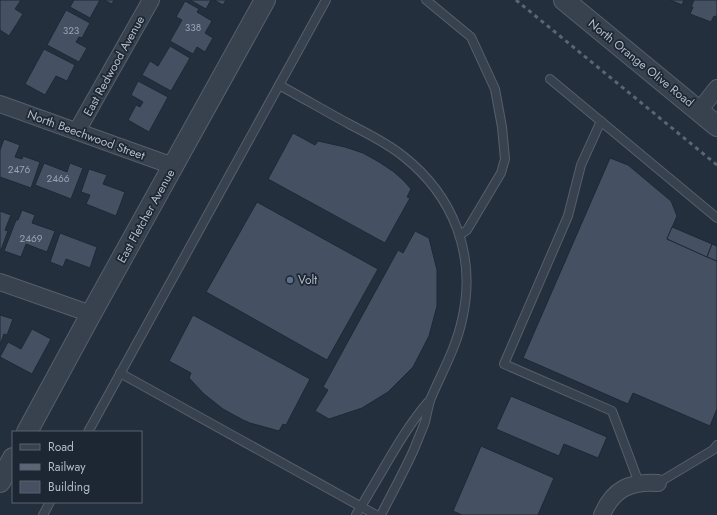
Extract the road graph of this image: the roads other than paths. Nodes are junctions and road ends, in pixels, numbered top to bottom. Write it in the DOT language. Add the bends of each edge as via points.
graph roads {
  1 [pos="151,0"];
  2 [pos="265,0"];
  3 [pos="326,0"];
  4 [pos="426,0"];
  5 [pos="565,0"];
  6 [pos="550,79"];
  7 [pos="279,85"];
  8 [pos="717,88"];
  9 [pos="0,104"];
  10 [pos="699,111"];
  11 [pos="601,122"];
  12 [pos="717,126"];
  13 [pos="77,131"];
  14 [pos="173,166"];
  15 [pos="717,218"];
  16 [pos="460,235"];
  17 [pos="0,282"];
  18 [pos="91,314"];
  19 [pos="120,374"];
  20 [pos="430,400"];
  21 [pos="28,431"];
  22 [pos="89,431"];
  23 [pos="717,445"];
  24 [pos="12,460"];
  25 [pos="0,482"];
  26 [pos="639,483"];
  27 [pos="658,483"];
  28 [pos="49,503"];
  29 [pos="361,506"];
  30 [pos="43,515"];
  31 [pos="356,515"];
  32 [pos="376,515"];
  33 [pos="381,515"];
  34 [pos="602,515"];
  1 -- 13 [label="street, East Redwood Avenue"];
  2 -- 14 [label="street, East Fletcher Avenue"];
  3 -- 7 [label="lane"];
  4 -- 16 [label="lane" via="471,37 495,89 502,127 506,159 501,174 467,230"];
  5 -- 10 [label="street, North Orange Olive Road"];
  6 -- 11 [label="lane"];
  7 -- 16 [label="lane" via="380,140 402,155 435,188"];
  7 -- 19 [label="lane"];
  8 -- 10 [label="street"];
  9 -- 13 [label="street, North Beechwood Street"];
  10 -- 12 [label="street, North Orange Olive Road"];
  11 -- 15 [label="lane"];
  11 -- 26 [label="lane" via="581,165 568,216 504,364 612,412"];
  13 -- 14 [label="street, North Beechwood Street"];
  14 -- 18 [label="street, East Fletcher Avenue"];
  16 -- 20 [label="lane" via="467,279 466,299 457,338"];
  17 -- 18 [label="street"];
  18 -- 21 [label="street, East Fletcher Avenue"];
  19 -- 22 [label="lane"];
  19 -- 29 [label="lane"];
  20 -- 29 [label="lane" via="400,439"];
  20 -- 33 [label="lane" via="425,422 414,448"];
  23 -- 27 [label="lane" via="713,450"];
  24 -- 25 [label="street"];
  26 -- 27 [label="street"];
  26 -- 34 [label="street" via="611,498"];
  28 -- 30 [label="lane"];
  29 -- 31 [label="lane"];
  29 -- 32 [label="lane"];
}
